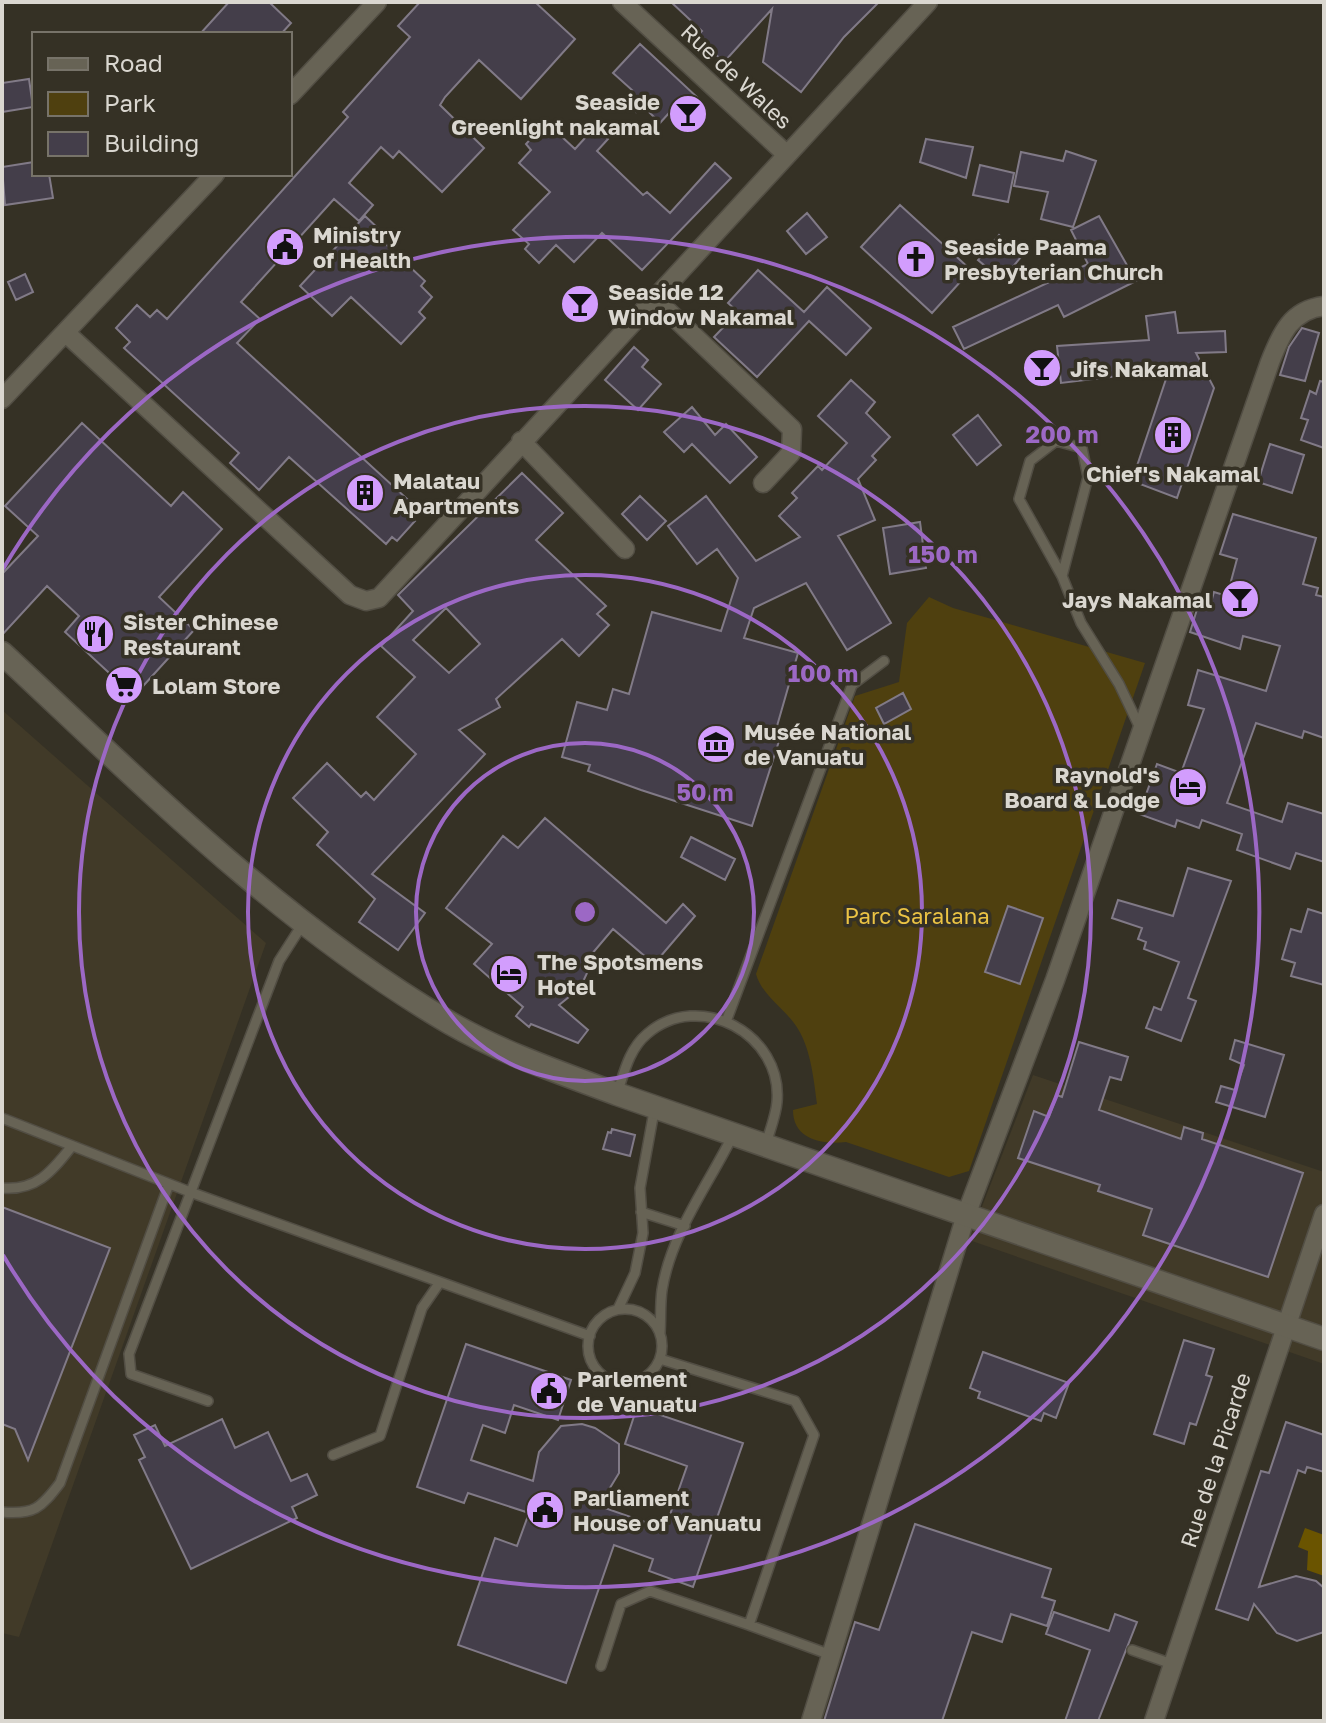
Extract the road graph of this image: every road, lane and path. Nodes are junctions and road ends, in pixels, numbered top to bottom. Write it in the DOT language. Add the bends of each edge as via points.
graph roads {
  1 [pos="377,2"];
  2 [pos="622,2"];
  3 [pos="928,2"];
  4 [pos="292,93"];
  5 [pos="785,153"];
  6 [pos="213,176"];
  7 [pos="654,298"];
  8 [pos="1324,306"];
  9 [pos="66,333"];
  10 [pos="2,399"];
  11 [pos="521,441"];
  12 [pos="763,483"];
  13 [pos="625,549"];
  14 [pos="1062,576"];
  15 [pos="2,653"];
  16 [pos="884,661"];
  17 [pos="1142,732"];
  18 [pos="302,925"];
  19 [pos="727,1019"];
  20 [pos="617,1094"];
  21 [pos="655,1106"];
  22 [pos="2,1118"];
  23 [pos="734,1133"];
  24 [pos="766,1144"];
  25 [pos="72,1146"];
  26 [pos="169,1184"];
  27 [pos="2,1188"];
  28 [pos="190,1192"];
  29 [pos="641,1212"];
  30 [pos="1324,1214"];
  31 [pos="966,1215"];
  32 [pos="685,1226"];
  33 [pos="440,1282"];
  34 [pos="618,1309"];
  35 [pos="1284,1325"];
  36 [pos="660,1333"];
  37 [pos="590,1336"];
  38 [pos="1324,1339"];
  39 [pos="660,1359"];
  40 [pos="208,1401"];
  41 [pos="333,1455"];
  42 [pos="2,1512"];
  43 [pos="749,1625"];
  44 [pos="1132,1650"];
  45 [pos="831,1655"];
  46 [pos="1172,1664"];
  47 [pos="601,1666"];
  48 [pos="811,1721"];
  49 [pos="1154,1721"];
  1 -- 4 [label="street"];
  2 -- 5 [label="street, Rue de Wales"];
  3 -- 5 [label="street"];
  5 -- 7 [label="street"];
  6 -- 9 [label="street"];
  7 -- 11 [label="street"];
  7 -- 12 [label="street" via="792,429 791,453"];
  8 -- 17 [label="street" via="1293,318 1280,336"];
  9 -- 10 [label="street"];
  9 -- 11 [label="street" via="350,595 366,601 379,598"];
  11 -- 13 [label="street"];
  14 -- 14 [label="lane" via="1088,477 1082,448 1056,441 1030,461 1019,499"];
  14 -- 17 [label="lane" via="1081,623"];
  15 -- 18 [label="street"];
  16 -- 19 [label="lane" via="852,685"];
  17 -- 31 [label="street"];
  18 -- 20 [label="street" via="452,1024"];
  18 -- 28 [label="lane" via="279,961"];
  19 -- 20 [label="lane" via="693,1015 646,1035 628,1058"];
  19 -- 24 [label="lane" via="749,1034 772,1066 777,1100"];
  20 -- 21 [label="street"];
  21 -- 23 [label="street"];
  21 -- 29 [label="lane" via="640,1188"];
  22 -- 25 [label="lane"];
  23 -- 24 [label="street"];
  23 -- 32 [label="lane"];
  24 -- 31 [label="street"];
  25 -- 26 [label="lane"];
  25 -- 27 [label="lane" via="52,1171 22,1190"];
  26 -- 28 [label="lane"];
  26 -- 42 [label="lane" via="60,1483 42,1508"];
  28 -- 33 [label="lane"];
  28 -- 40 [label="lane" via="129,1354 131,1374"];
  29 -- 32 [label="lane"];
  29 -- 34 [label="lane" via="643,1233 635,1273"];
  30 -- 35 [label="street, Rue de la Picarde"];
  31 -- 35 [label="street"];
  31 -- 45 [label="street"];
  32 -- 36 [label="lane" via="662,1291"];
  33 -- 37 [label="lane"];
  33 -- 41 [label="lane" via="422,1308 380,1436"];
  34 -- 36 [label="lane" via="633,1309 649,1318"];
  34 -- 37 [label="lane" via="599,1319"];
  35 -- 38 [label="street"];
  35 -- 46 [label="street, Rue de la Picarde"];
  36 -- 39 [label="lane"];
  37 -- 39 [label="lane" via="588,1353 595,1369 620,1384 644,1378"];
  39 -- 43 [label="lane" via="795,1401 814,1435"];
  43 -- 45 [label="lane"];
  43 -- 47 [label="lane" via="650,1591 621,1604"];
  44 -- 46 [label="lane"];
  45 -- 48 [label="street"];
  46 -- 49 [label="street, Rue de la Picarde"];
}
